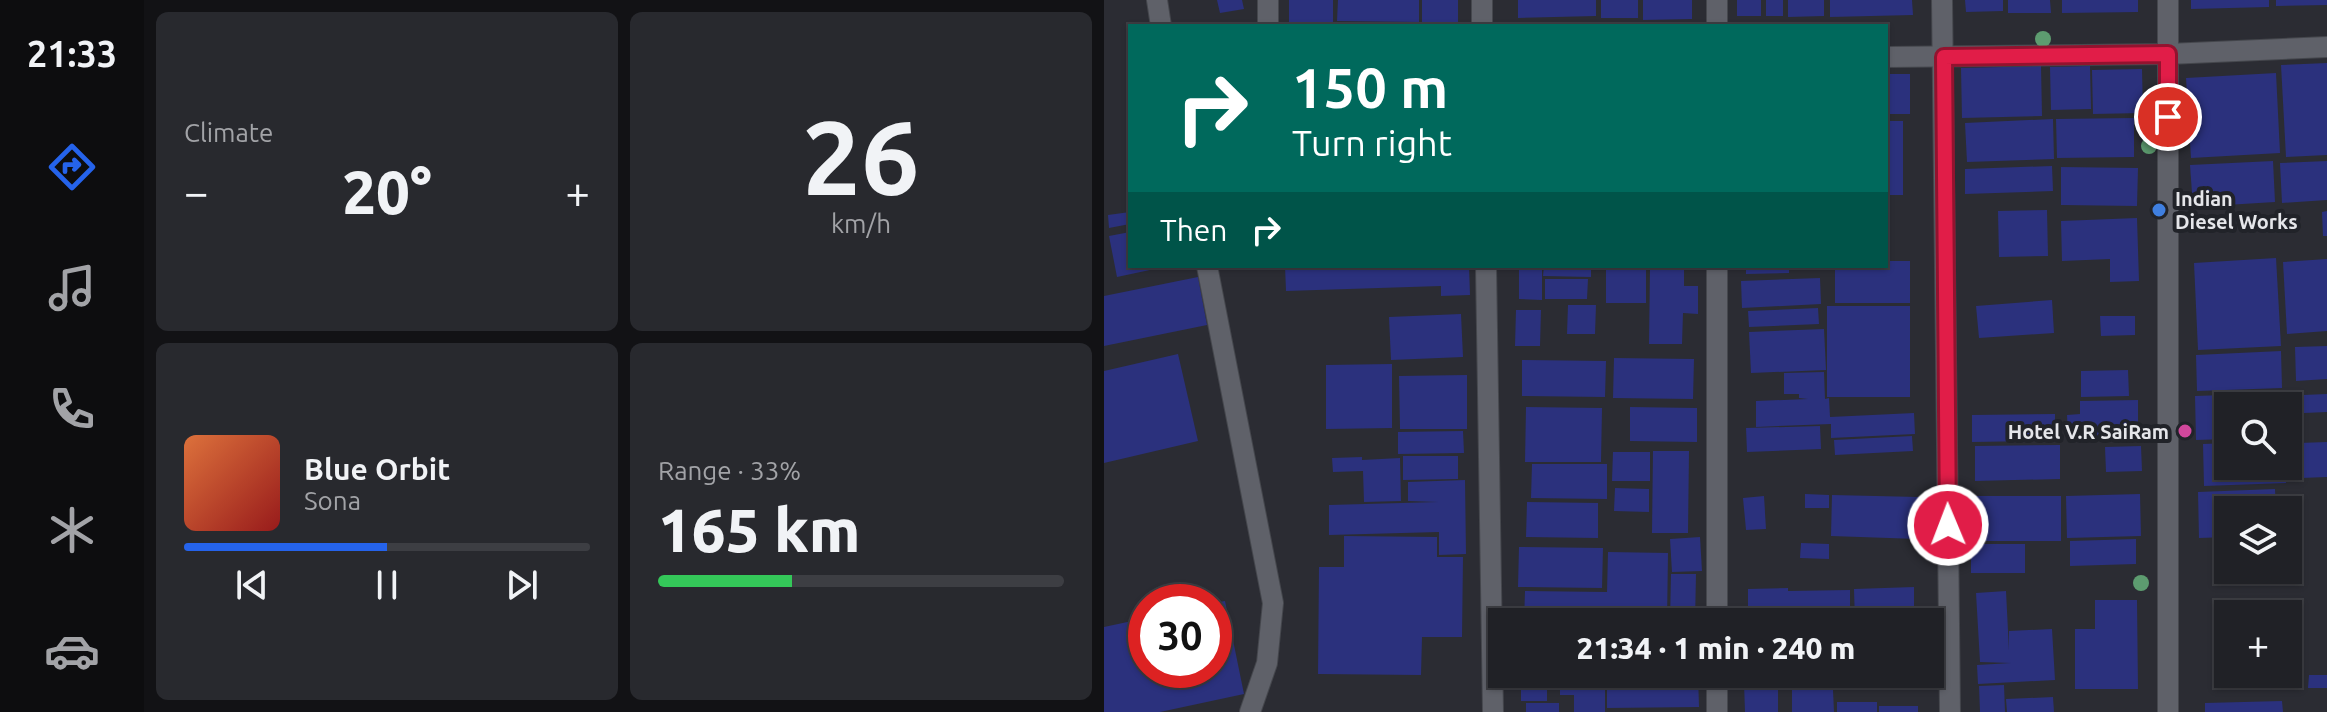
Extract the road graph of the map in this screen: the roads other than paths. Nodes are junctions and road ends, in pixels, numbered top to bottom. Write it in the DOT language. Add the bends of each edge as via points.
graph roads {
  1 [pos="1157,0"];
  2 [pos="1268,0"];
  3 [pos="1482,0"];
  4 [pos="1717,0"];
  5 [pos="1942,0"];
  6 [pos="2168,0"];
  7 [pos="1161,24"];
  8 [pos="1268,24"];
  9 [pos="1482,24"];
  10 [pos="1717,24"];
  11 [pos="2327,47"];
  12 [pos="2168,54"];
  13 [pos="1888,57"];
  14 [pos="1944,57"];
  15 [pos="1207,268"];
  16 [pos="1486,268"];
  17 [pos="1717,268"];
  18 [pos="1717,608"];
  19 [pos="1717,688"];
  20 [pos="1250,712"];
  21 [pos="1493,712"];
  22 [pos="1717,712"];
  23 [pos="1950,712"];
  24 [pos="2168,712"];
  1 -- 7 [label="street"];
  2 -- 8 [label="street"];
  3 -- 9 [label="street"];
  4 -- 10 [label="street"];
  5 -- 14 [label="street"];
  6 -- 12 [label="street"];
  11 -- 12 [label="street"];
  12 -- 14 [label="street"];
  12 -- 24 [label="street"];
  13 -- 14 [label="street"];
  14 -- 23 [label="street"];
  15 -- 20 [label="street" via="1273,603 1267,663"];
  16 -- 21 [label="street"];
  17 -- 18 [label="street"];
  19 -- 22 [label="street"];
}
